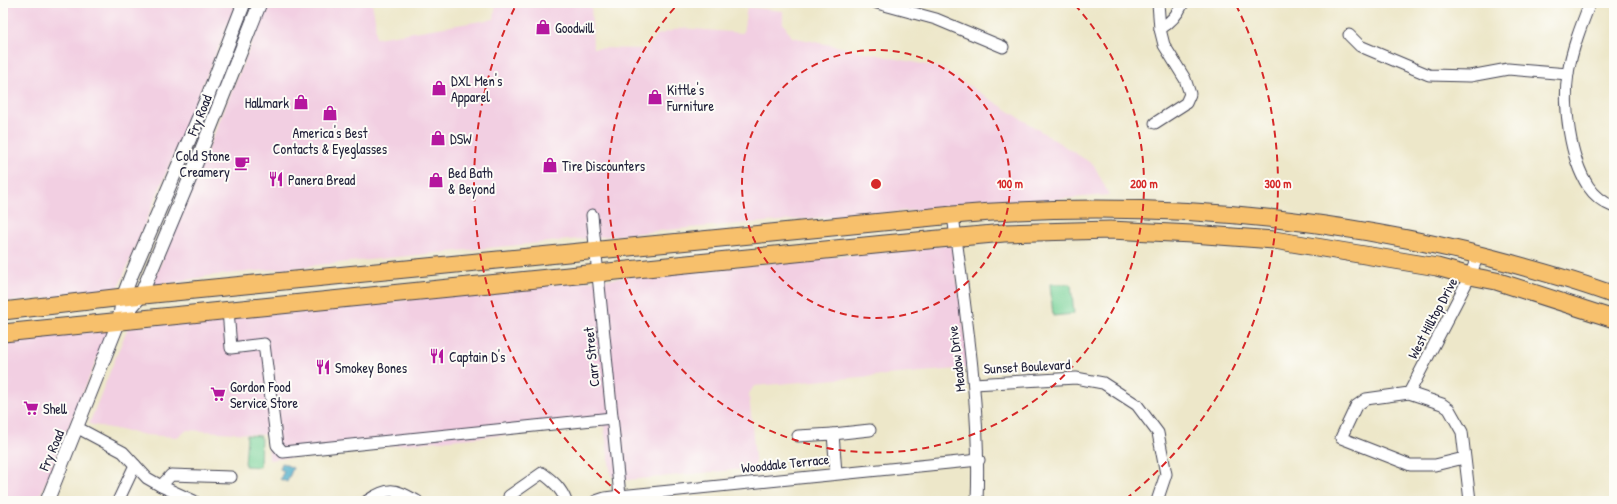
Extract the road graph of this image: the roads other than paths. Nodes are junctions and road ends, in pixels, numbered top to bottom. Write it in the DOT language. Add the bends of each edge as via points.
graph roads {
  1 [pos="244,3"];
  2 [pos="260,3"];
  3 [pos="877,3"];
  4 [pos="1158,3"];
  5 [pos="1183,3"];
  6 [pos="1590,3"];
  7 [pos="1160,30"];
  8 [pos="1349,36"];
  9 [pos="1003,48"];
  10 [pos="1568,74"];
  11 [pos="1155,123"];
  12 [pos="1614,207"];
  13 [pos="592,215"];
  14 [pos="953,215"];
  15 [pos="956,238"];
  16 [pos="595,251"];
  17 [pos="1478,255"];
  18 [pos="598,273"];
  19 [pos="1470,276"];
  20 [pos="1614,295"];
  21 [pos="123,297"];
  22 [pos="140,297"];
  23 [pos="228,310"];
  24 [pos="3,311"];
  25 [pos="1614,318"];
  26 [pos="119,322"];
  27 [pos="3,333"];
  28 [pos="974,384"];
  29 [pos="1409,393"];
  30 [pos="612,418"];
  31 [pos="78,428"];
  32 [pos="870,430"];
  33 [pos="833,434"];
  34 [pos="798,436"];
  35 [pos="1464,458"];
  36 [pos="979,460"];
  37 [pos="135,465"];
  38 [pos="836,473"];
  39 [pos="231,477"];
  40 [pos="161,486"];
  41 [pos="620,496"];
  42 [pos="47,501"];
  43 [pos="118,501"];
  44 [pos="194,501"];
  45 [pos="366,501"];
  46 [pos="417,501"];
  47 [pos="509,501"];
  48 [pos="566,501"];
  49 [pos="596,501"];
  50 [pos="977,501"];
  51 [pos="1157,501"];
  52 [pos="1470,501"];
  1 -- 21 [label="street, Fry Road"];
  2 -- 22 [label="street, Fry Road"];
  3 -- 9 [label="street" via="936,19"];
  4 -- 7 [label="street"];
  5 -- 7 [label="street" via="1179,12"];
  6 -- 10 [label="street" via="1576,39"];
  7 -- 11 [label="street" via="1164,45 1185,79 1190,94 1186,103"];
  8 -- 10 [label="street" via="1360,46 1429,75 1470,76 1508,69"];
  10 -- 12 [label="street" via="1566,106 1576,160 1589,187 1605,203"];
  13 -- 16 [label="street, Carr Street"];
  14 -- 15 [label="street, Meadow Drive"];
  14 -- 16 [label="main road"];
  14 -- 17 [label="main road" via="1011,210 1117,208 1184,211 1313,222 1427,242"];
  15 -- 18 [label="main road"];
  15 -- 19 [label="main road" via="1004,233 1126,231 1274,240 1437,266"];
  15 -- 28 [label="street, Meadow Drive"];
  16 -- 18 [label="street, Carr Street"];
  16 -- 22 [label="main road"];
  17 -- 19 [label="street, West Hilltop Drive"];
  17 -- 20 [label="main road" via="1554,274"];
  18 -- 23 [label="main road"];
  18 -- 30 [label="street, Carr Street"];
  19 -- 25 [label="main road" via="1496,281"];
  19 -- 29 [label="street, West Hilltop Drive"];
  21 -- 22 [label="main road"];
  21 -- 24 [label="main road"];
  21 -- 26 [label="street, Fry Road"];
  22 -- 26 [label="street, Fry Road"];
  23 -- 26 [label="main road"];
  23 -- 30 [label="street" via="232,348 264,344 277,445 283,452"];
  26 -- 27 [label="main road"];
  26 -- 31 [label="street, Fry Road"];
  28 -- 36 [label="street, Meadow Drive"];
  28 -- 51 [label="street, Sunset Boulevard" via="1076,378 1103,383 1137,405 1158,433 1166,474"];
  29 -- 35 [label="street" via="1434,400 1449,409 1462,432"];
  29 -- 35 [label="street" via="1361,401 1356,406 1341,438 1410,465 1435,465"];
  30 -- 41 [label="street, Carr Street"];
  31 -- 37 [label="street" via="123,452"];
  31 -- 42 [label="street, Fry Road"];
  32 -- 33 [label="street"];
  33 -- 34 [label="street"];
  33 -- 38 [label="street"];
  35 -- 52 [label="street"];
  36 -- 38 [label="street, Wooddale Terrace"];
  36 -- 50 [label="street, Meadow Drive"];
  37 -- 40 [label="street" via="147,478"];
  37 -- 43 [label="street"];
  38 -- 41 [label="street, Wooddale Terrace"];
  39 -- 40 [label="street" via="171,475"];
  40 -- 44 [label="street"];
  41 -- 49 [label="street, Wooddale Terrace"];
  45 -- 46 [label="street" via="386,490 398,491"];
  47 -- 48 [label="street" via="509,496 542,473 555,483"];
}
